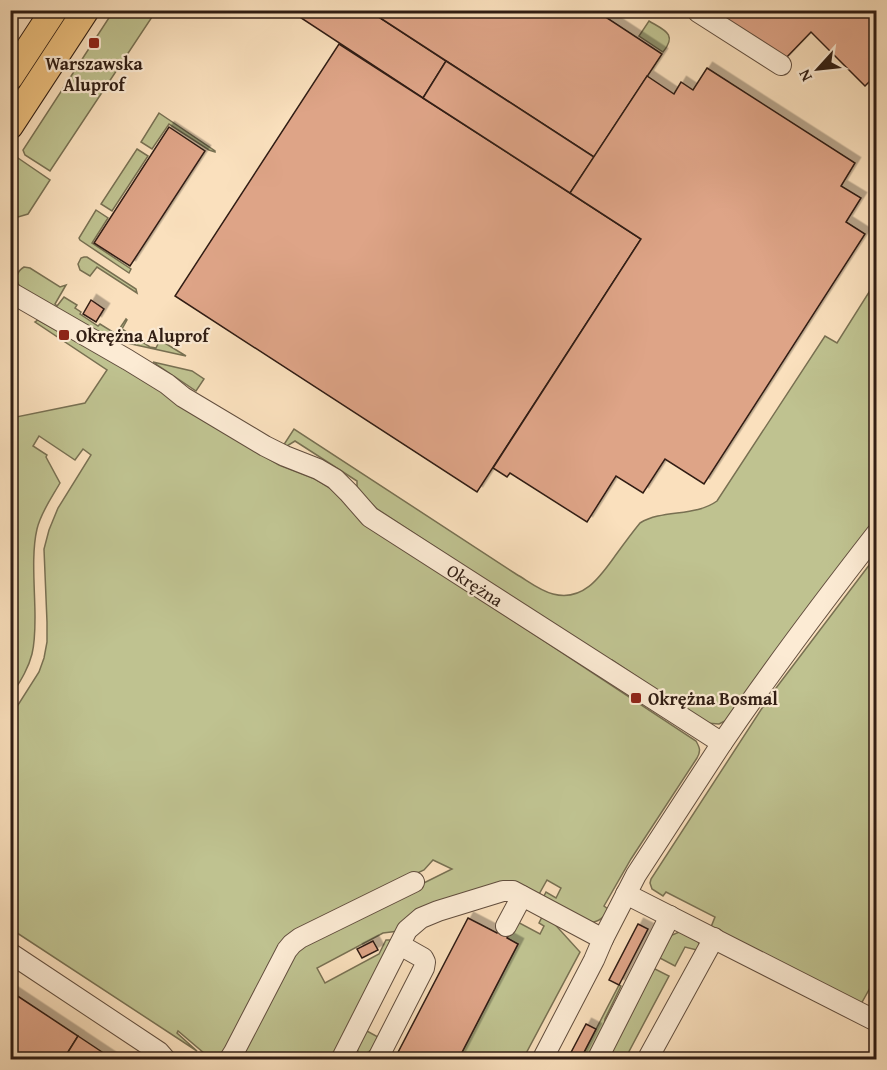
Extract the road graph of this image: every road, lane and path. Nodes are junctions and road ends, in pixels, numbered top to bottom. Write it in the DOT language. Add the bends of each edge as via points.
graph roads {
  1 [pos="54,10"];
  2 [pos="86,10"];
  3 [pos="698,12"];
  4 [pos="781,65"];
  5 [pos="10,76"];
  6 [pos="10,126"];
  7 [pos="10,292"];
  8 [pos="876,534"];
  9 [pos="722,743"];
  10 [pos="414,882"];
  11 [pos="627,894"];
  12 [pos="522,896"];
  13 [pos="670,916"];
  14 [pos="506,926"];
  15 [pos="714,938"];
  16 [pos="603,939"];
  17 [pos="400,945"];
  18 [pos="10,953"];
  19 [pos="876,1021"];
  20 [pos="166,1059"];
  21 [pos="229,1059"];
  22 [pos="341,1059"];
  23 [pos="377,1059"];
  24 [pos="542,1059"];
  25 [pos="597,1059"];
  26 [pos="647,1059"];
  1 -- 5 [label="main road"];
  2 -- 6 [label="main road"];
  3 -- 4 [label="street"];
  7 -- 9 [label="street, Okrężna" via="265,446 335,479 370,517"];
  8 -- 9 [label="street"];
  9 -- 11 [label="street"];
  10 -- 21 [label="street" via="292,944"];
  11 -- 13 [label="street"];
  11 -- 16 [label="street"];
  12 -- 14 [label="street"];
  12 -- 16 [label="street"];
  12 -- 17 [label="street" via="503,891 421,918 407,930"];
  13 -- 15 [label="street"];
  13 -- 25 [label="street"];
  15 -- 19 [label="street"];
  15 -- 26 [label="street"];
  16 -- 24 [label="street"];
  17 -- 22 [label="street"];
  17 -- 23 [label="street" via="423,958 424,968"];
  18 -- 20 [label="street"];
}
